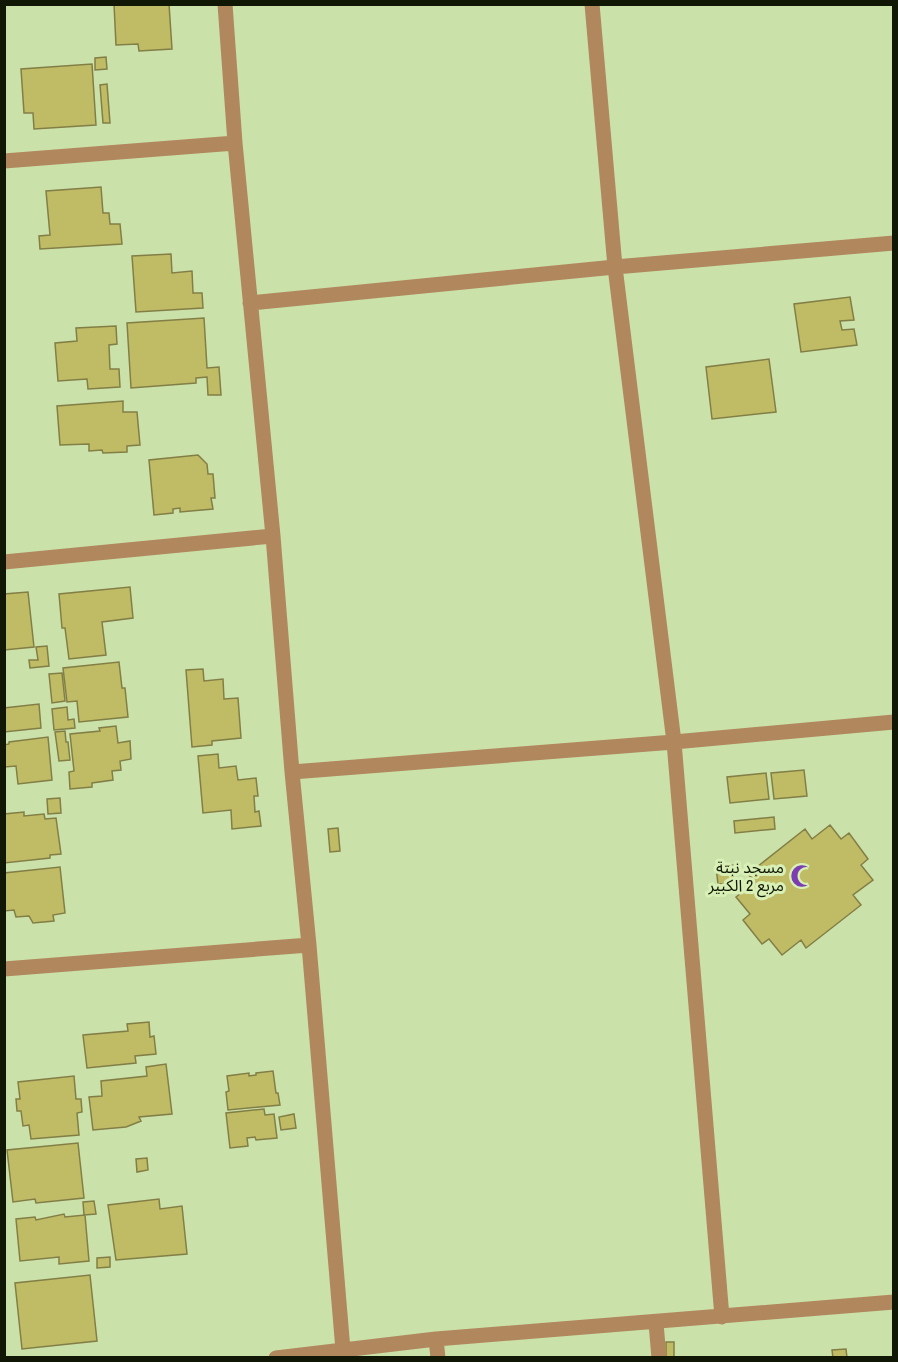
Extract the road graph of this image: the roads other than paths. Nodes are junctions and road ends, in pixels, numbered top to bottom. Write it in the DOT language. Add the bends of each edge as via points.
graph roads {
  1 [pos="225,4"];
  2 [pos="592,4"];
  3 [pos="235,143"];
  4 [pos="4,161"];
  5 [pos="894,243"];
  6 [pos="615,267"];
  7 [pos="250,303"];
  8 [pos="273,536"];
  9 [pos="4,562"];
  10 [pos="894,722"];
  11 [pos="674,742"];
  12 [pos="292,772"];
  13 [pos="309,945"];
  14 [pos="4,969"];
  15 [pos="894,1302"];
  16 [pos="722,1317"];
  17 [pos="656,1323"];
  18 [pos="436,1339"];
  19 [pos="343,1350"];
  20 [pos="276,1358"];
  21 [pos="438,1358"];
  22 [pos="659,1358"];
  1 -- 3 [label="street"];
  2 -- 6 [label="street"];
  3 -- 4 [label="street"];
  3 -- 7 [label="street"];
  5 -- 6 [label="street"];
  6 -- 7 [label="street"];
  6 -- 11 [label="street"];
  7 -- 8 [label="street"];
  8 -- 9 [label="street"];
  8 -- 12 [label="street"];
  10 -- 11 [label="street"];
  11 -- 12 [label="street"];
  11 -- 16 [label="street"];
  12 -- 13 [label="street"];
  13 -- 14 [label="street"];
  13 -- 19 [label="street"];
  15 -- 16 [label="street"];
  16 -- 17 [label="street"];
  17 -- 18 [label="street"];
  17 -- 22 [label="street"];
  18 -- 19 [label="street"];
  18 -- 21 [label="street"];
  19 -- 20 [label="street"];
}
